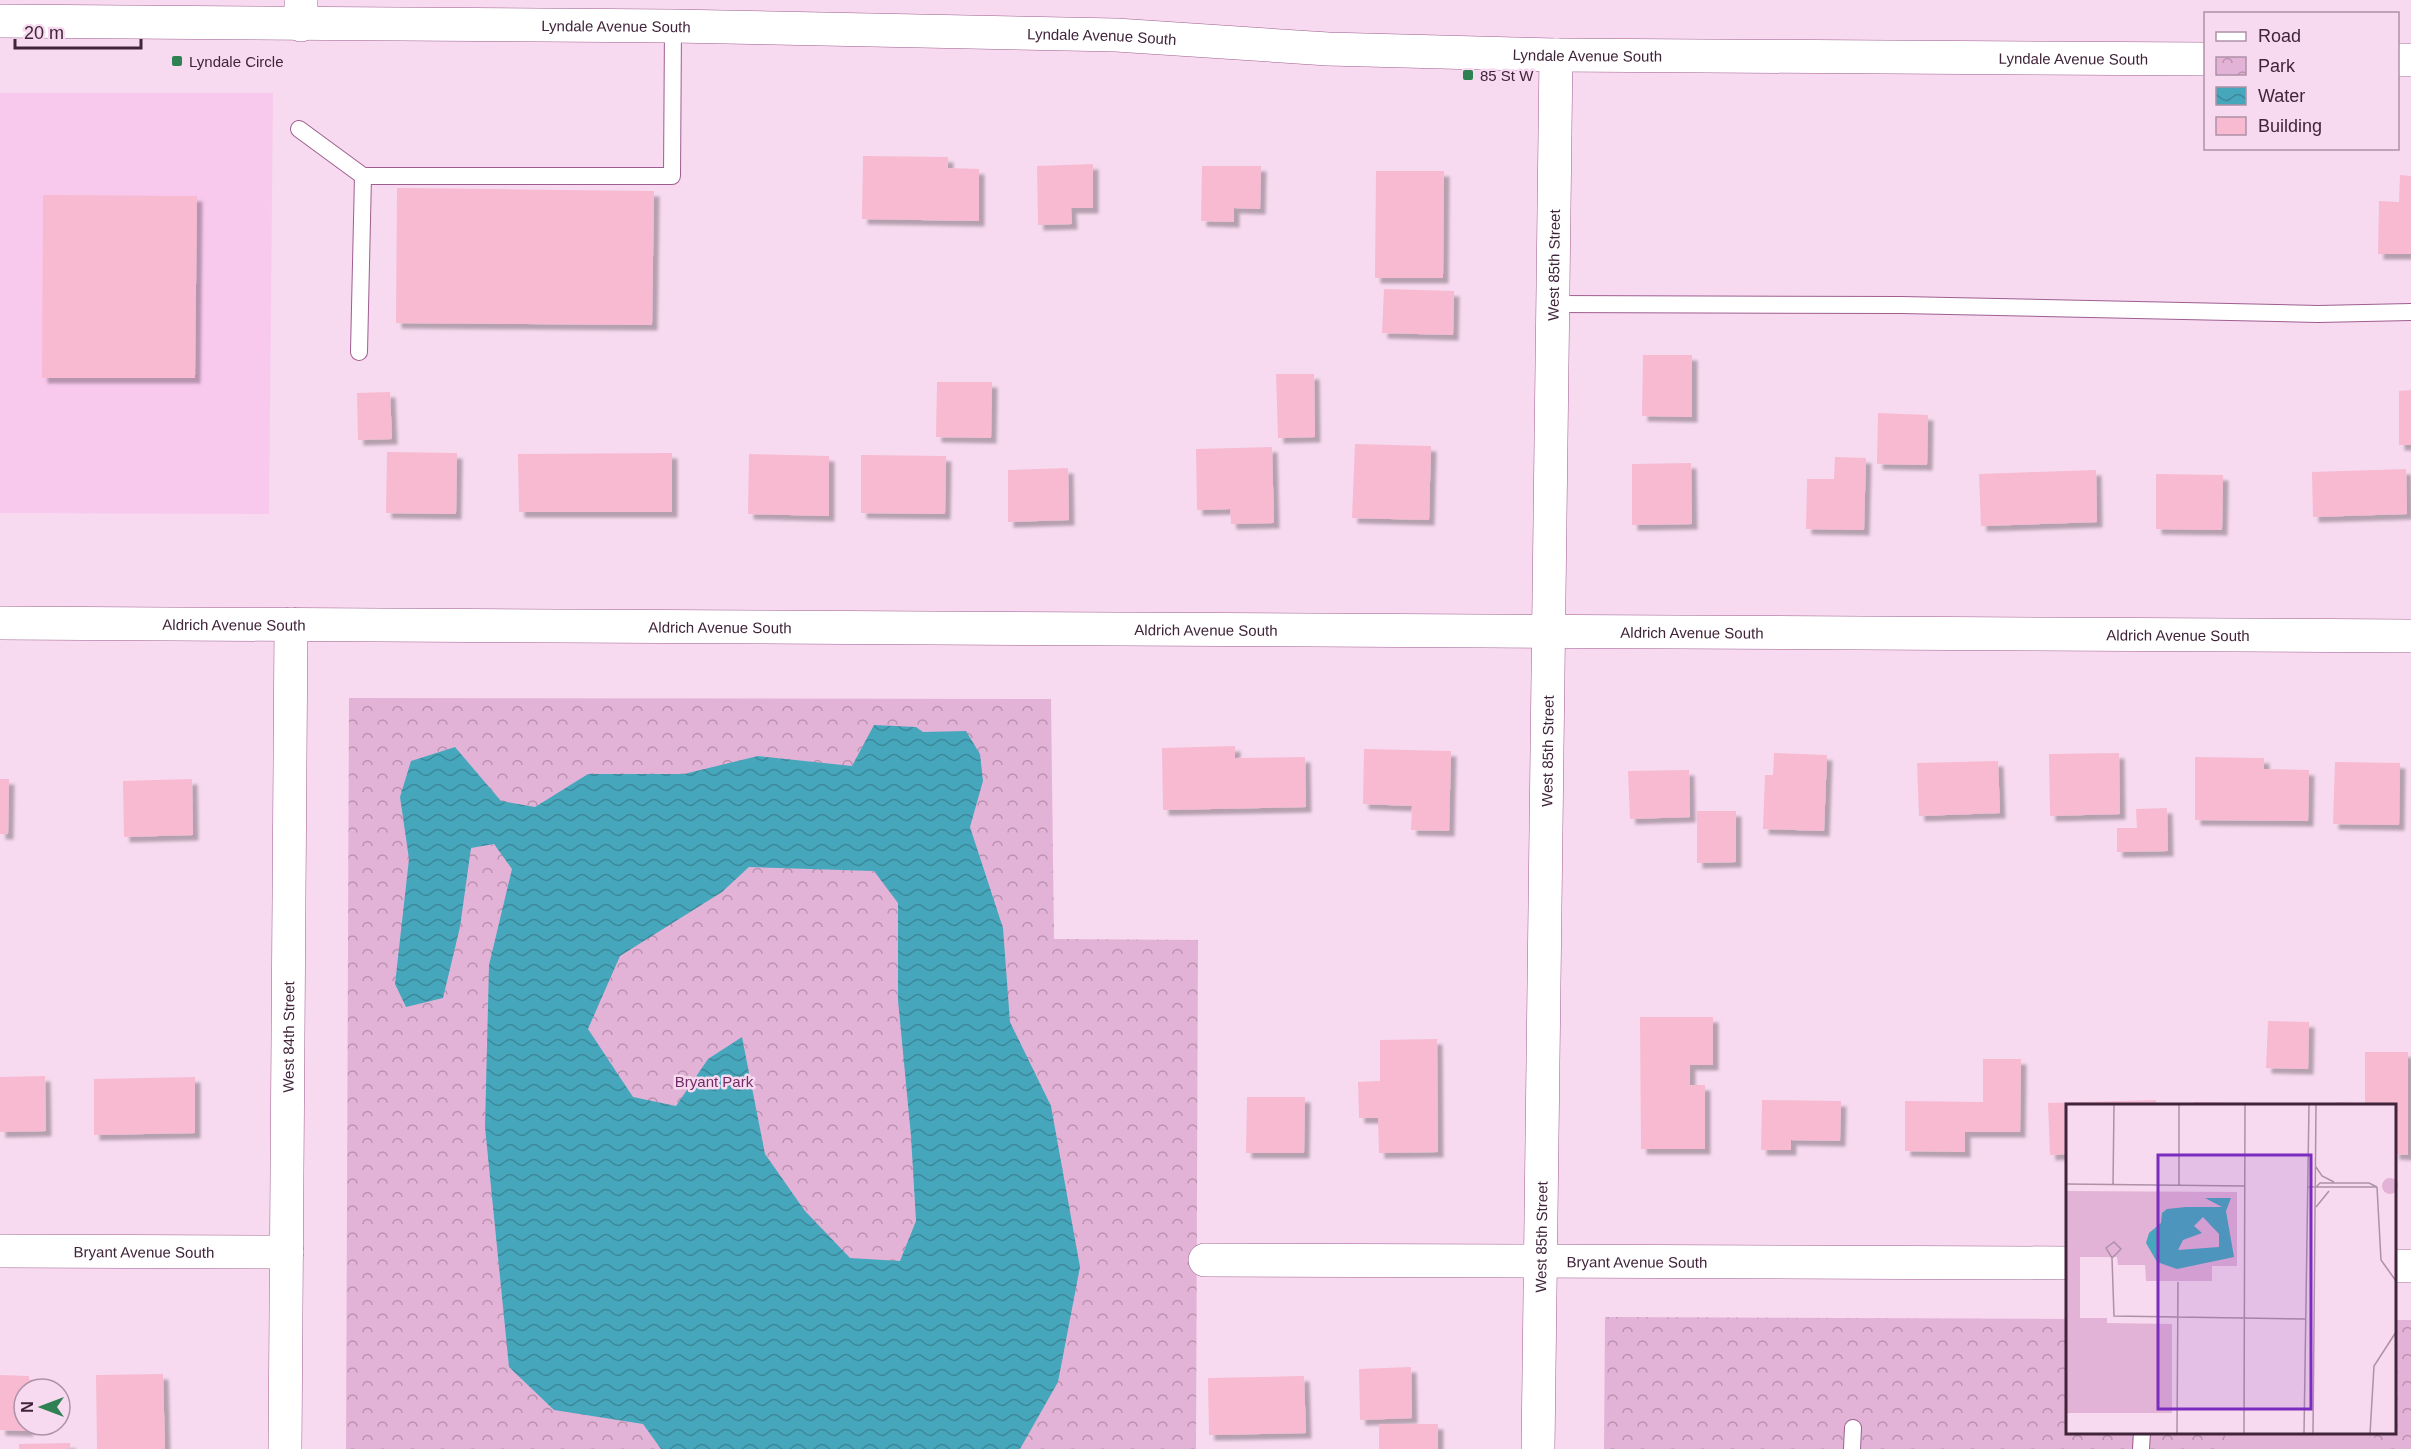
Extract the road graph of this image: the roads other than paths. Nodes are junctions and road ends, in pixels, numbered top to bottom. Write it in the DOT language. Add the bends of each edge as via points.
graph roads {
  1 [pos="301,12"];
  2 [pos="0,21"];
  3 [pos="673,26"];
  4 [pos="1556,55"];
  5 [pos="2204,59"];
  6 [pos="299,129"];
  7 [pos="363,176"];
  8 [pos="1552,304"];
  9 [pos="2411,312"];
  10 [pos="359,352"];
  11 [pos="0,623"];
  12 [pos="291,624"];
  13 [pos="1548,632"];
  14 [pos="2411,636"];
  15 [pos="0,1251"];
  16 [pos="287,1252"];
  17 [pos="1205,1260"];
  18 [pos="1540,1260"];
  19 [pos="2066,1263"];
  20 [pos="1852,1428"];
  21 [pos="2142,1434"];
  22 [pos="285,1449"];
  23 [pos="1538,1449"];
  24 [pos="1852,1449"];
  25 [pos="2141,1449"];
  1 -- 2 [label="street, Lyndale Avenue South"];
  1 -- 3 [label="street, Lyndale Avenue South"];
  3 -- 4 [label="street, Lyndale Avenue South" via="1116,35 1328,49"];
  3 -- 7 [label="lane" via="672,176"];
  4 -- 5 [label="street, Lyndale Avenue South"];
  4 -- 8 [label="street, West 85th Street"];
  6 -- 7 [label="lane"];
  7 -- 10 [label="lane"];
  8 -- 9 [label="lane"];
  8 -- 13 [label="street, West 85th Street"];
  11 -- 12 [label="street, Aldrich Avenue South"];
  12 -- 13 [label="street, Aldrich Avenue South"];
  12 -- 16 [label="street, West 84th Street"];
  13 -- 14 [label="street, Aldrich Avenue South"];
  13 -- 18 [label="street, West 85th Street"];
  15 -- 16 [label="street, Bryant Avenue South"];
  16 -- 22 [label="street, West 84th Street"];
  17 -- 18 [label="street, Bryant Avenue South"];
  18 -- 19 [label="street, Bryant Avenue South"];
  18 -- 23 [label="street, West 85th Street"];
  20 -- 24 [label="lane"];
  21 -- 25 [label="lane"];
}
